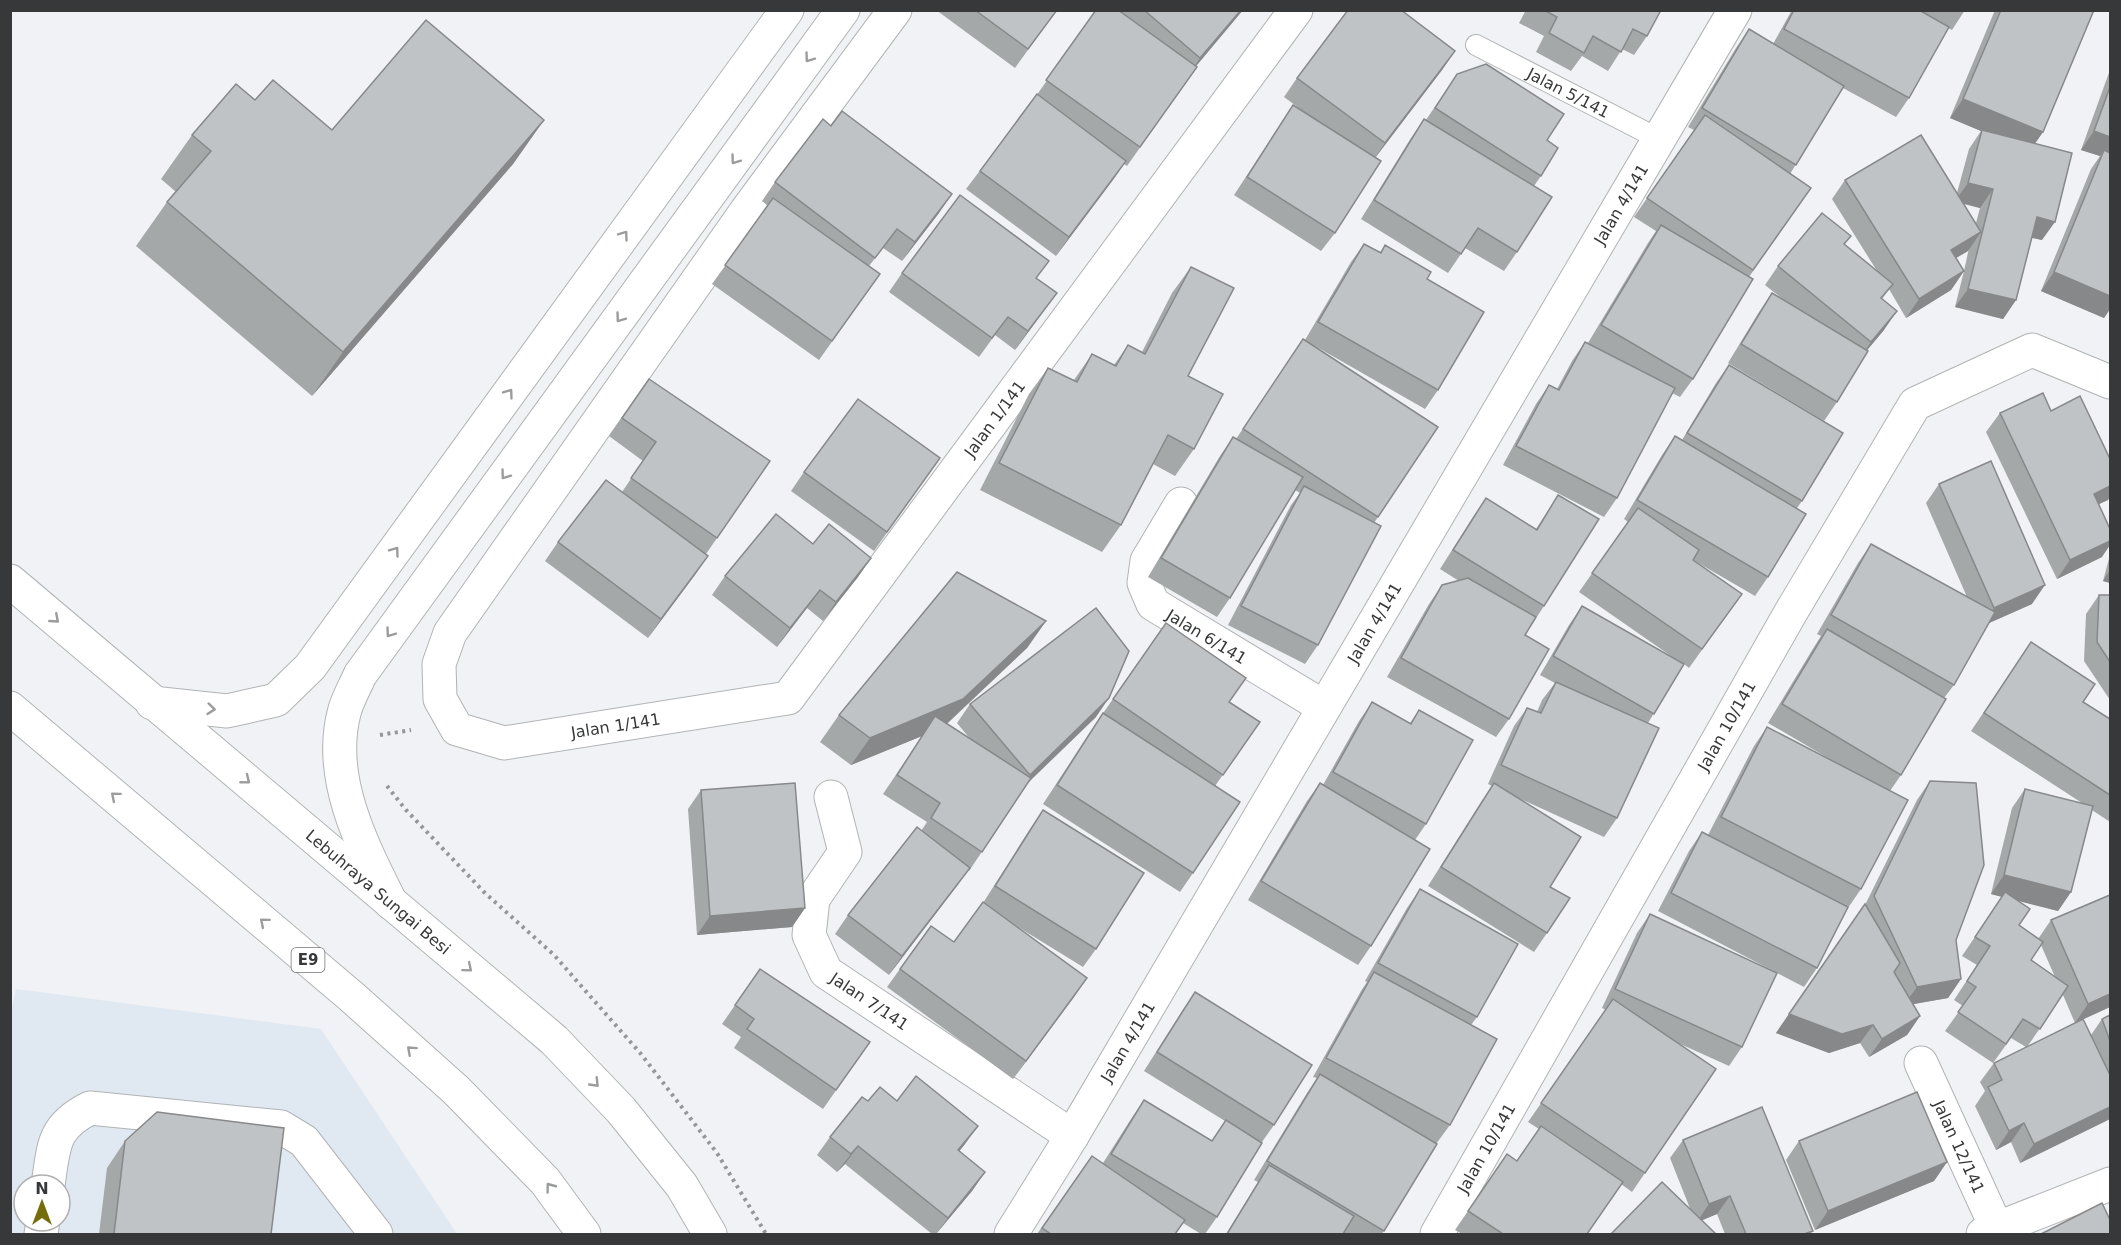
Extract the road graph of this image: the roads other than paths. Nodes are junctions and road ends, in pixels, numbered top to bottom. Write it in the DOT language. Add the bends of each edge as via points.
graph roads {
  1 [pos="787,10"];
  2 [pos="843,10"];
  3 [pos="895,10"];
  4 [pos="1296,10"];
  5 [pos="1735,10"];
  6 [pos="1476,45"];
  7 [pos="1659,139"];
  8 [pos="2110,382"];
  9 [pos="1181,504"];
  10 [pos="10,581"];
  11 [pos="153,703"];
  12 [pos="1324,707"];
  13 [pos="10,708"];
  14 [pos="831,797"];
  15 [pos="391,903"];
  16 [pos="1921,1063"];
  17 [pos="1072,1136"];
  18 [pos="50,1173"];
  19 [pos="2110,1184"];
  20 [pos="1990,1232"];
  21 [pos="375,1234"];
  22 [pos="584,1234"];
  23 [pos="710,1234"];
  24 [pos="1011,1234"];
  25 [pos="1437,1234"];
  11 -- 1 [label="main road, one-way" via="227,711 276,700 310,667"];
  2 -- 15 [label="main road, one-way" via="360,675 344,714 340,756 348,807"];
  3 -- 4 [label="main road, Jalan 1/141" via="747,210 450,633 439,664 440,699 457,729 504,743 789,698"];
  5 -- 7 [label="main road, Jalan 4/141"];
  6 -- 7 [label="lane, Jalan 5/141"];
  7 -- 12 [label="main road, Jalan 4/141"];
  8 -- 25 [label="main road, Jalan 10/141" via="2032,350 1915,404 1791,612"];
  9 -- 12 [label="main road, Jalan 6/141" via="1147,561 1144,583 1153,604"];
  10 -- 11 [label="main road, Lebuhraya Sungai Besi, one-way"];
  11 -- 15 [label="main road, Lebuhraya Sungai Besi, one-way"];
  12 -- 17 [label="main road, Jalan 4/141"];
  22 -- 13 [label="main road, E9, one-way" via="545,1180 456,1090"];
  14 -- 17 [label="main road, Jalan 7/141" via="845,852 813,899 809,935 826,972"];
  15 -- 23 [label="main road, Lebuhraya Sungai Besi, one-way" via="554,1040 621,1110 682,1186"];
  16 -- 20 [label="main road, Jalan 12/141"];
  17 -- 24 [label="main road, Jalan 4/141"];
  18 -- 21 [label="main road" via="55,1137 71,1117 90,1107 304,1141"];
  19 -- 20 [label="main road"];
}
